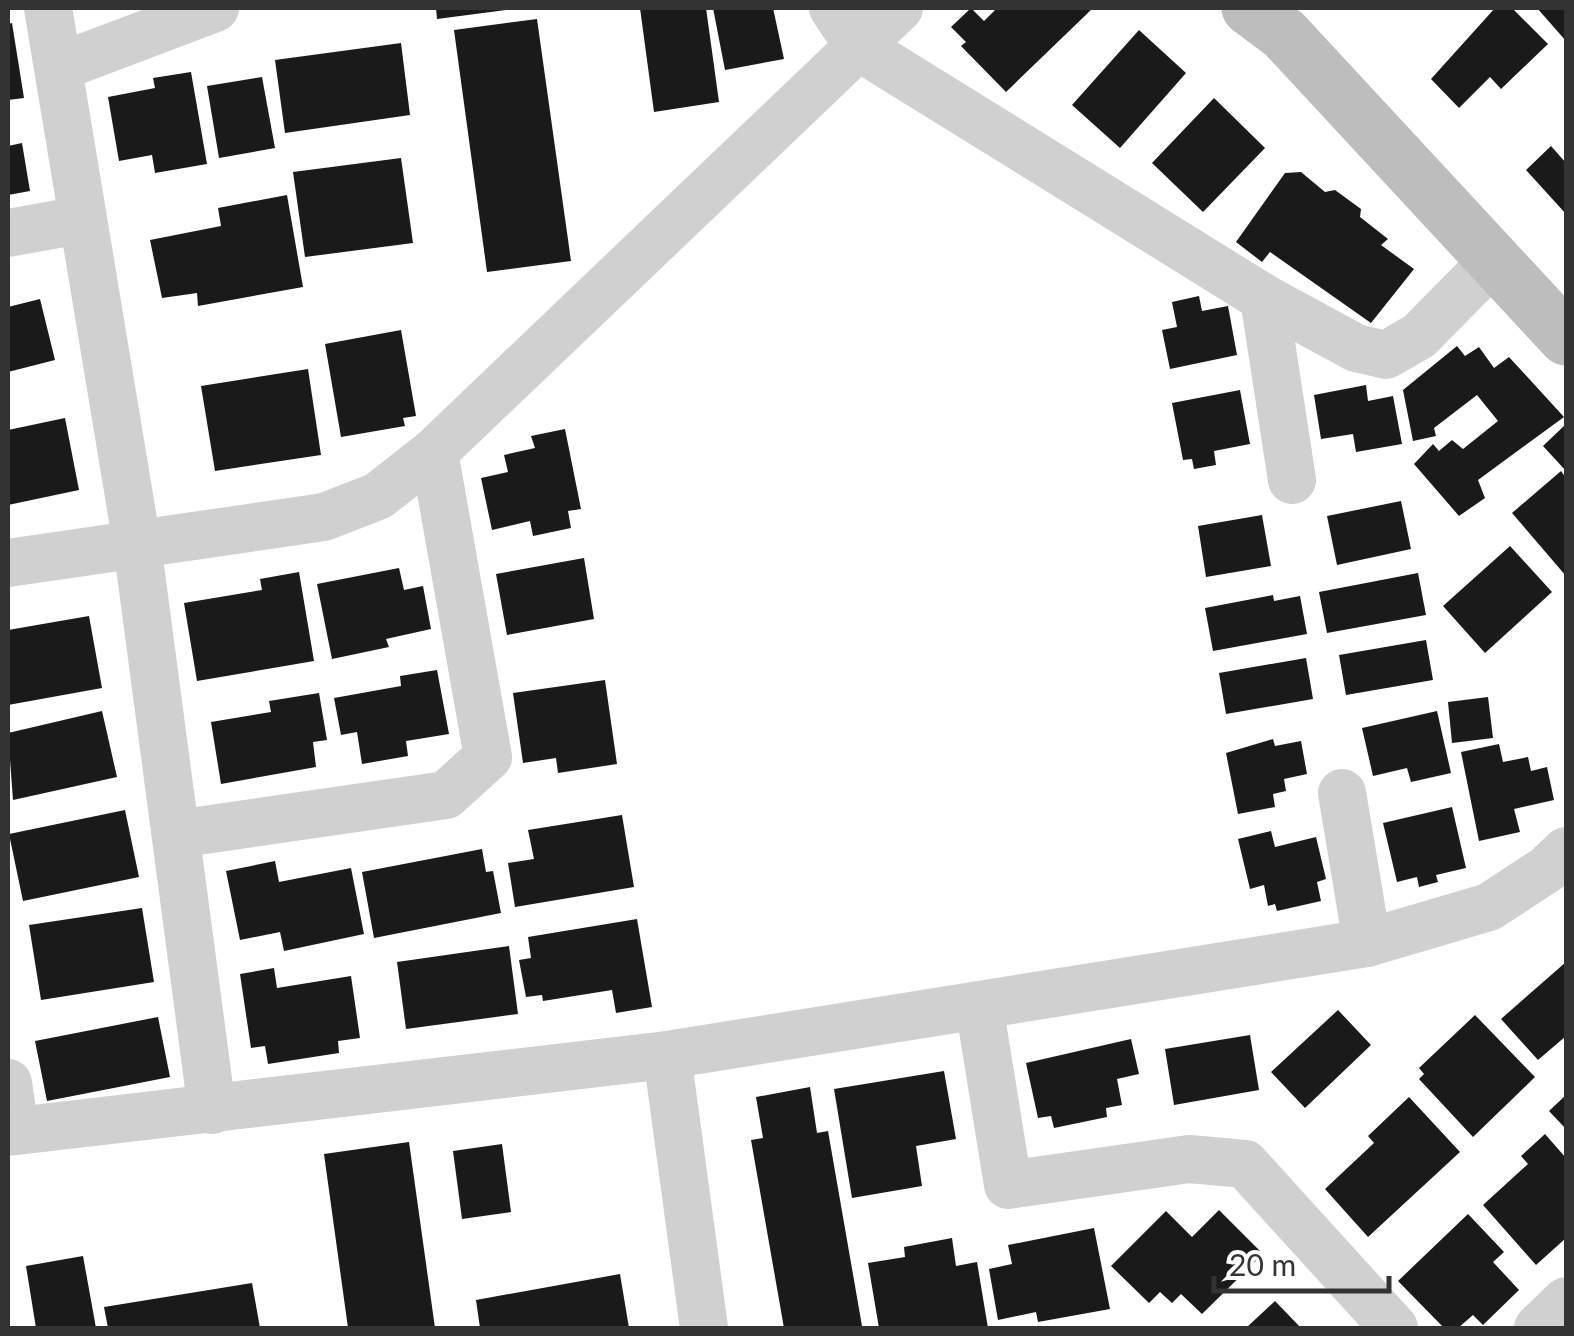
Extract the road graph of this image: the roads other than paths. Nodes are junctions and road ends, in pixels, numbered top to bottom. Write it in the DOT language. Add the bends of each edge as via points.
graph roads {
  1 [pos="48,8"];
  2 [pos="215,8"];
  3 [pos="833,8"];
  4 [pos="900,8"];
  5 [pos="1249,8"];
  6 [pos="859,47"];
  7 [pos="60,67"];
  8 [pos="80,220"];
  9 [pos="8,233"];
  10 [pos="1495,259"];
  11 [pos="1264,298"];
  12 [pos="1566,338"];
  13 [pos="434,452"];
  14 [pos="1292,480"];
  15 [pos="136,544"];
  16 [pos="8,563"];
  17 [pos="1342,793"];
  18 [pos="177,834"];
  19 [pos="1566,850"];
  20 [pos="1368,943"];
  21 [pos="979,1005"];
  22 [pos="667,1055"];
  23 [pos="8,1082"];
  24 [pos="212,1110"];
  25 [pos="11,1131"];
  26 [pos="1566,1301"];
  27 [pos="704,1328"];
  28 [pos="1394,1328"];
  29 [pos="1538,1328"];
  1 -- 7 [label="street"];
  2 -- 7 [label="street"];
  3 -- 6 [label="street"];
  4 -- 6 [label="street"];
  5 -- 10 [label="street" via="1284,34"];
  6 -- 11 [label="street"];
  6 -- 13 [label="street"];
  7 -- 8 [label="street"];
  8 -- 9 [label="street"];
  8 -- 15 [label="street"];
  10 -- 11 [label="street" via="1419,336 1386,355 1356,348"];
  10 -- 12 [label="street"];
  11 -- 14 [label="street"];
  13 -- 15 [label="street" via="378,496 346,511"];
  13 -- 18 [label="street" via="488,758 446,796"];
  15 -- 16 [label="street"];
  15 -- 18 [label="street"];
  17 -- 20 [label="street"];
  18 -- 24 [label="street"];
  19 -- 20 [label="street" via="1489,907"];
  20 -- 21 [label="street"];
  21 -- 22 [label="street"];
  21 -- 28 [label="street" via="1008,1185 1188,1159 1244,1164"];
  22 -- 24 [label="street"];
  22 -- 27 [label="street"];
  23 -- 25 [label="street"];
  24 -- 25 [label="street"];
  26 -- 29 [label="street"];
}
